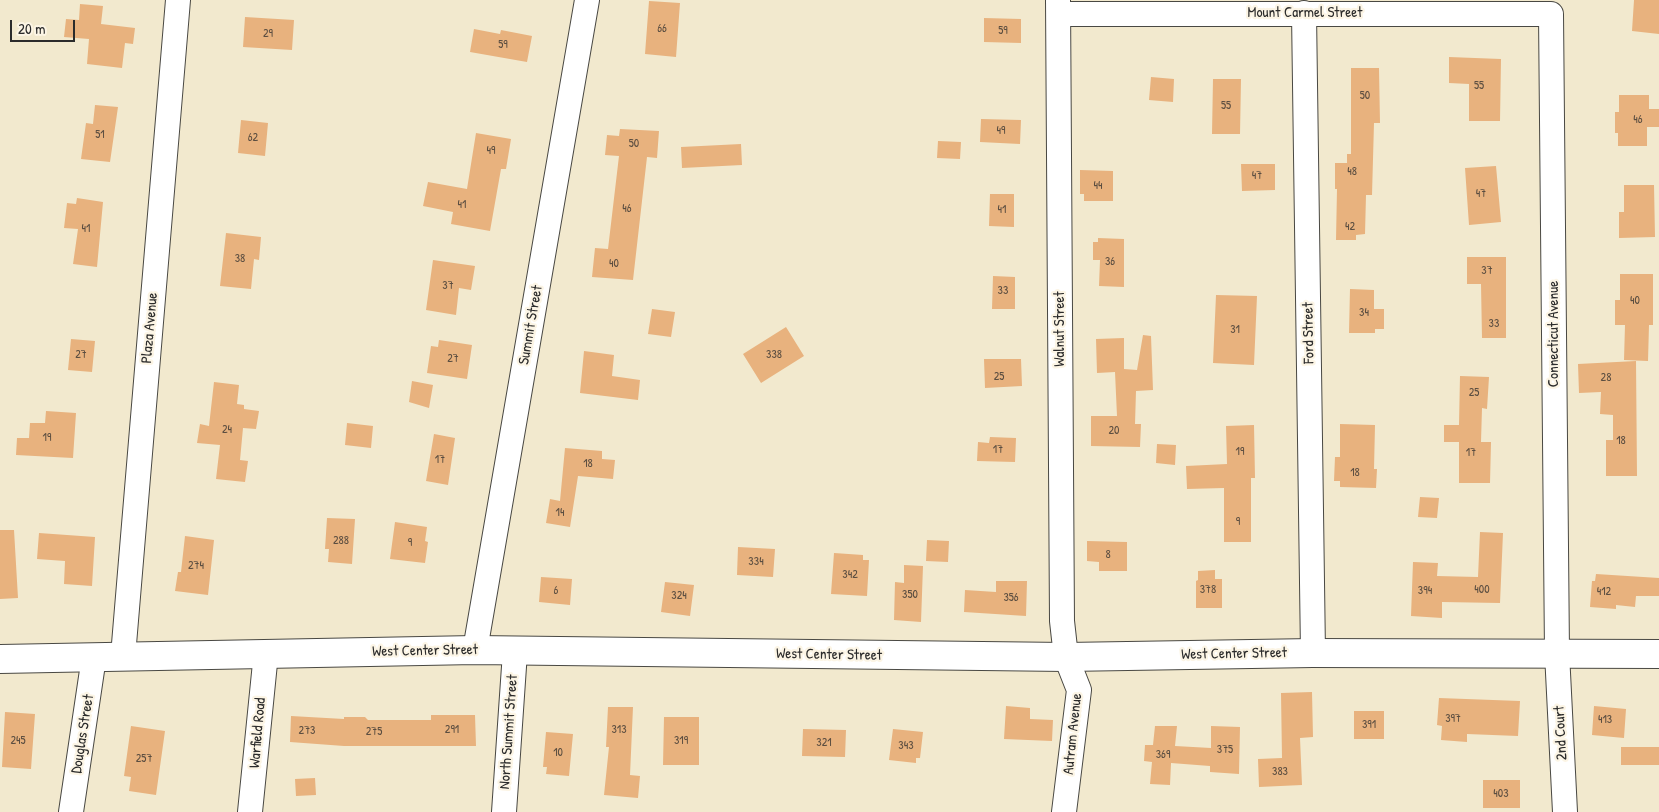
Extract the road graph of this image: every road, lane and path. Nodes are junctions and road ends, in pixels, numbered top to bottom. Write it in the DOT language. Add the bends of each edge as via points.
graph roads {
  1 [pos="178,0"];
  2 [pos="587,0"];
  3 [pos="1059,7"];
  4 [pos="1304,13"];
  5 [pos="1551,14"];
  6 [pos="474,650"];
  7 [pos="515,652"];
  8 [pos="266,653"];
  9 [pos="1313,653"];
  10 [pos="1557,653"];
  11 [pos="1659,654"];
  12 [pos="123,656"];
  13 [pos="94,657"];
  14 [pos="1066,657"];
  15 [pos="0,659"];
  16 [pos="71,812"];
  17 [pos="250,812"];
  18 [pos="504,812"];
  19 [pos="1064,812"];
  20 [pos="1565,812"];
  1 -- 12 [label="street, Plaza Avenue"];
  2 -- 6 [label="street, Summit Street"];
  3 -- 4 [label="street, Mount Carmel Street"];
  3 -- 14 [label="street, Walnut Street" via="1062,622"];
  4 -- 5 [label="street, Mount Carmel Street"];
  4 -- 9 [label="street, Ford Street"];
  5 -- 10 [label="street, Connecticut Avenue"];
  6 -- 7 [label="street, West Center Street"];
  6 -- 8 [label="street, West Center Street"];
  7 -- 14 [label="street, West Center Street"];
  7 -- 18 [label="street, North Summit Street"];
  8 -- 12 [label="street, West Center Street"];
  8 -- 17 [label="street, Warfield Road"];
  9 -- 10 [label="street, West Center Street"];
  9 -- 14 [label="street, West Center Street"];
  10 -- 11 [label="street, West Center Street"];
  10 -- 20 [label="street, 2nd Court"];
  12 -- 13 [label="street, West Center Street"];
  13 -- 15 [label="street, West Center Street"];
  13 -- 16 [label="street, Douglas Street"];
  14 -- 19 [label="street, Autram Avenue" via="1079,690"];
}
